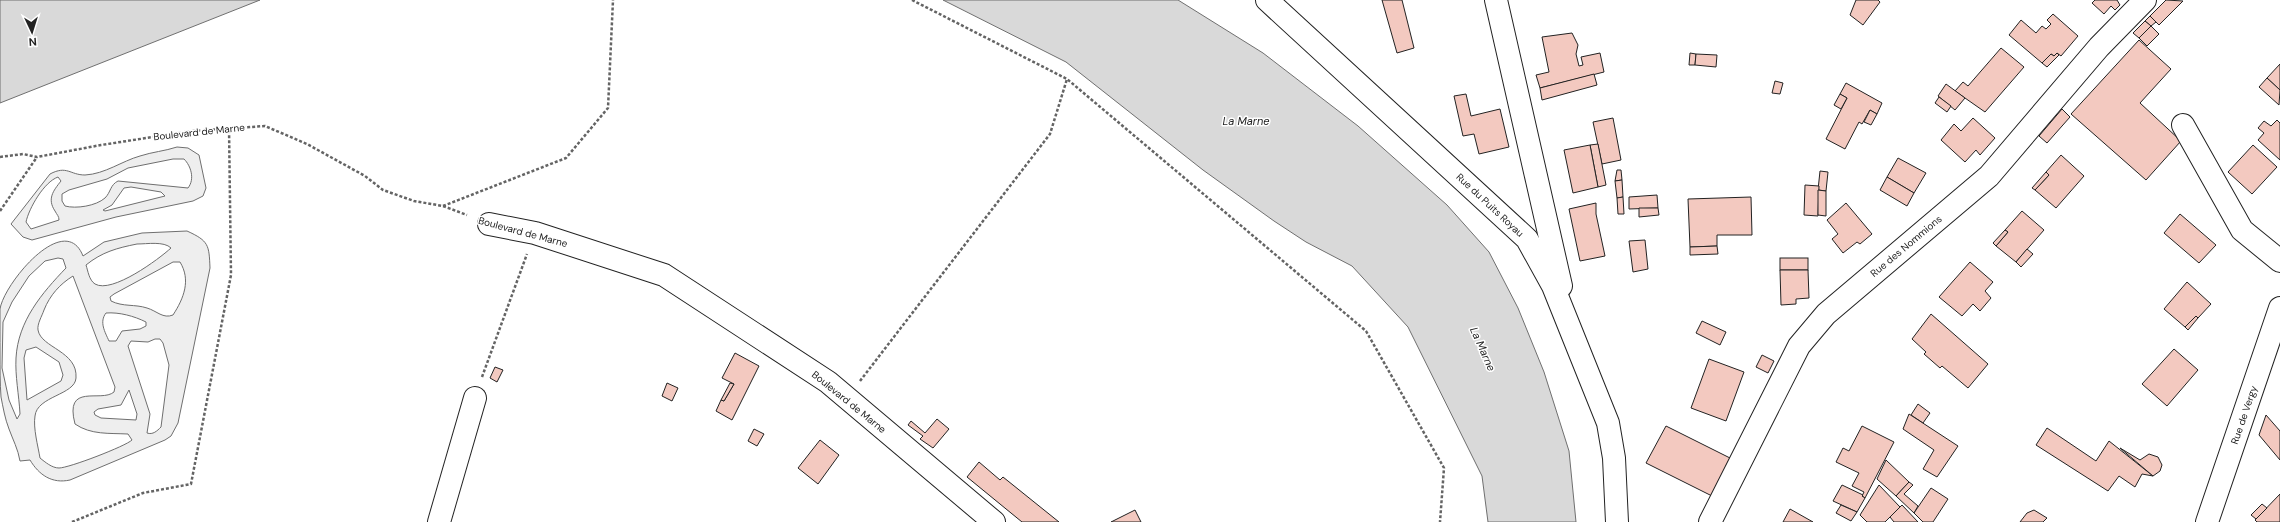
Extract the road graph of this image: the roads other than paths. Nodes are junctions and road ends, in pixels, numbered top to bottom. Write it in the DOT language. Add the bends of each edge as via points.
graph roads {
  1 [pos="1267,0"];
  2 [pos="1496,0"];
  3 [pos="2145,0"];
  4 [pos="2183,125"];
  5 [pos="489,224"];
  6 [pos="2280,261"];
  7 [pos="2280,308"];
  8 [pos="1571,328"];
  9 [pos="475,398"];
  10 [pos="439,522"];
  11 [pos="994,522"];
  12 [pos="1617,522"];
  13 [pos="1710,522"];
  14 [pos="2207,522"];
  1 -- 8 [label="street, Rue du Puits Royau" via="1527,239 1553,286"];
  2 -- 8 [label="street"];
  3 -- 13 [label="street, Rue des Nommions" via="2099,47 1989,176 1826,314 1804,341 1784,376"];
  4 -- 6 [label="street" via="2242,230"];
  5 -- 11 [label="street, Boulevard de Marne" via="535,233 664,275 828,382"];
  7 -- 14 [label="street, Rue de Vergy"];
  8 -- 12 [label="street, Rue du Puits Royau" via="1608,423 1614,458"];
  9 -- 10 [label="street"];
}
